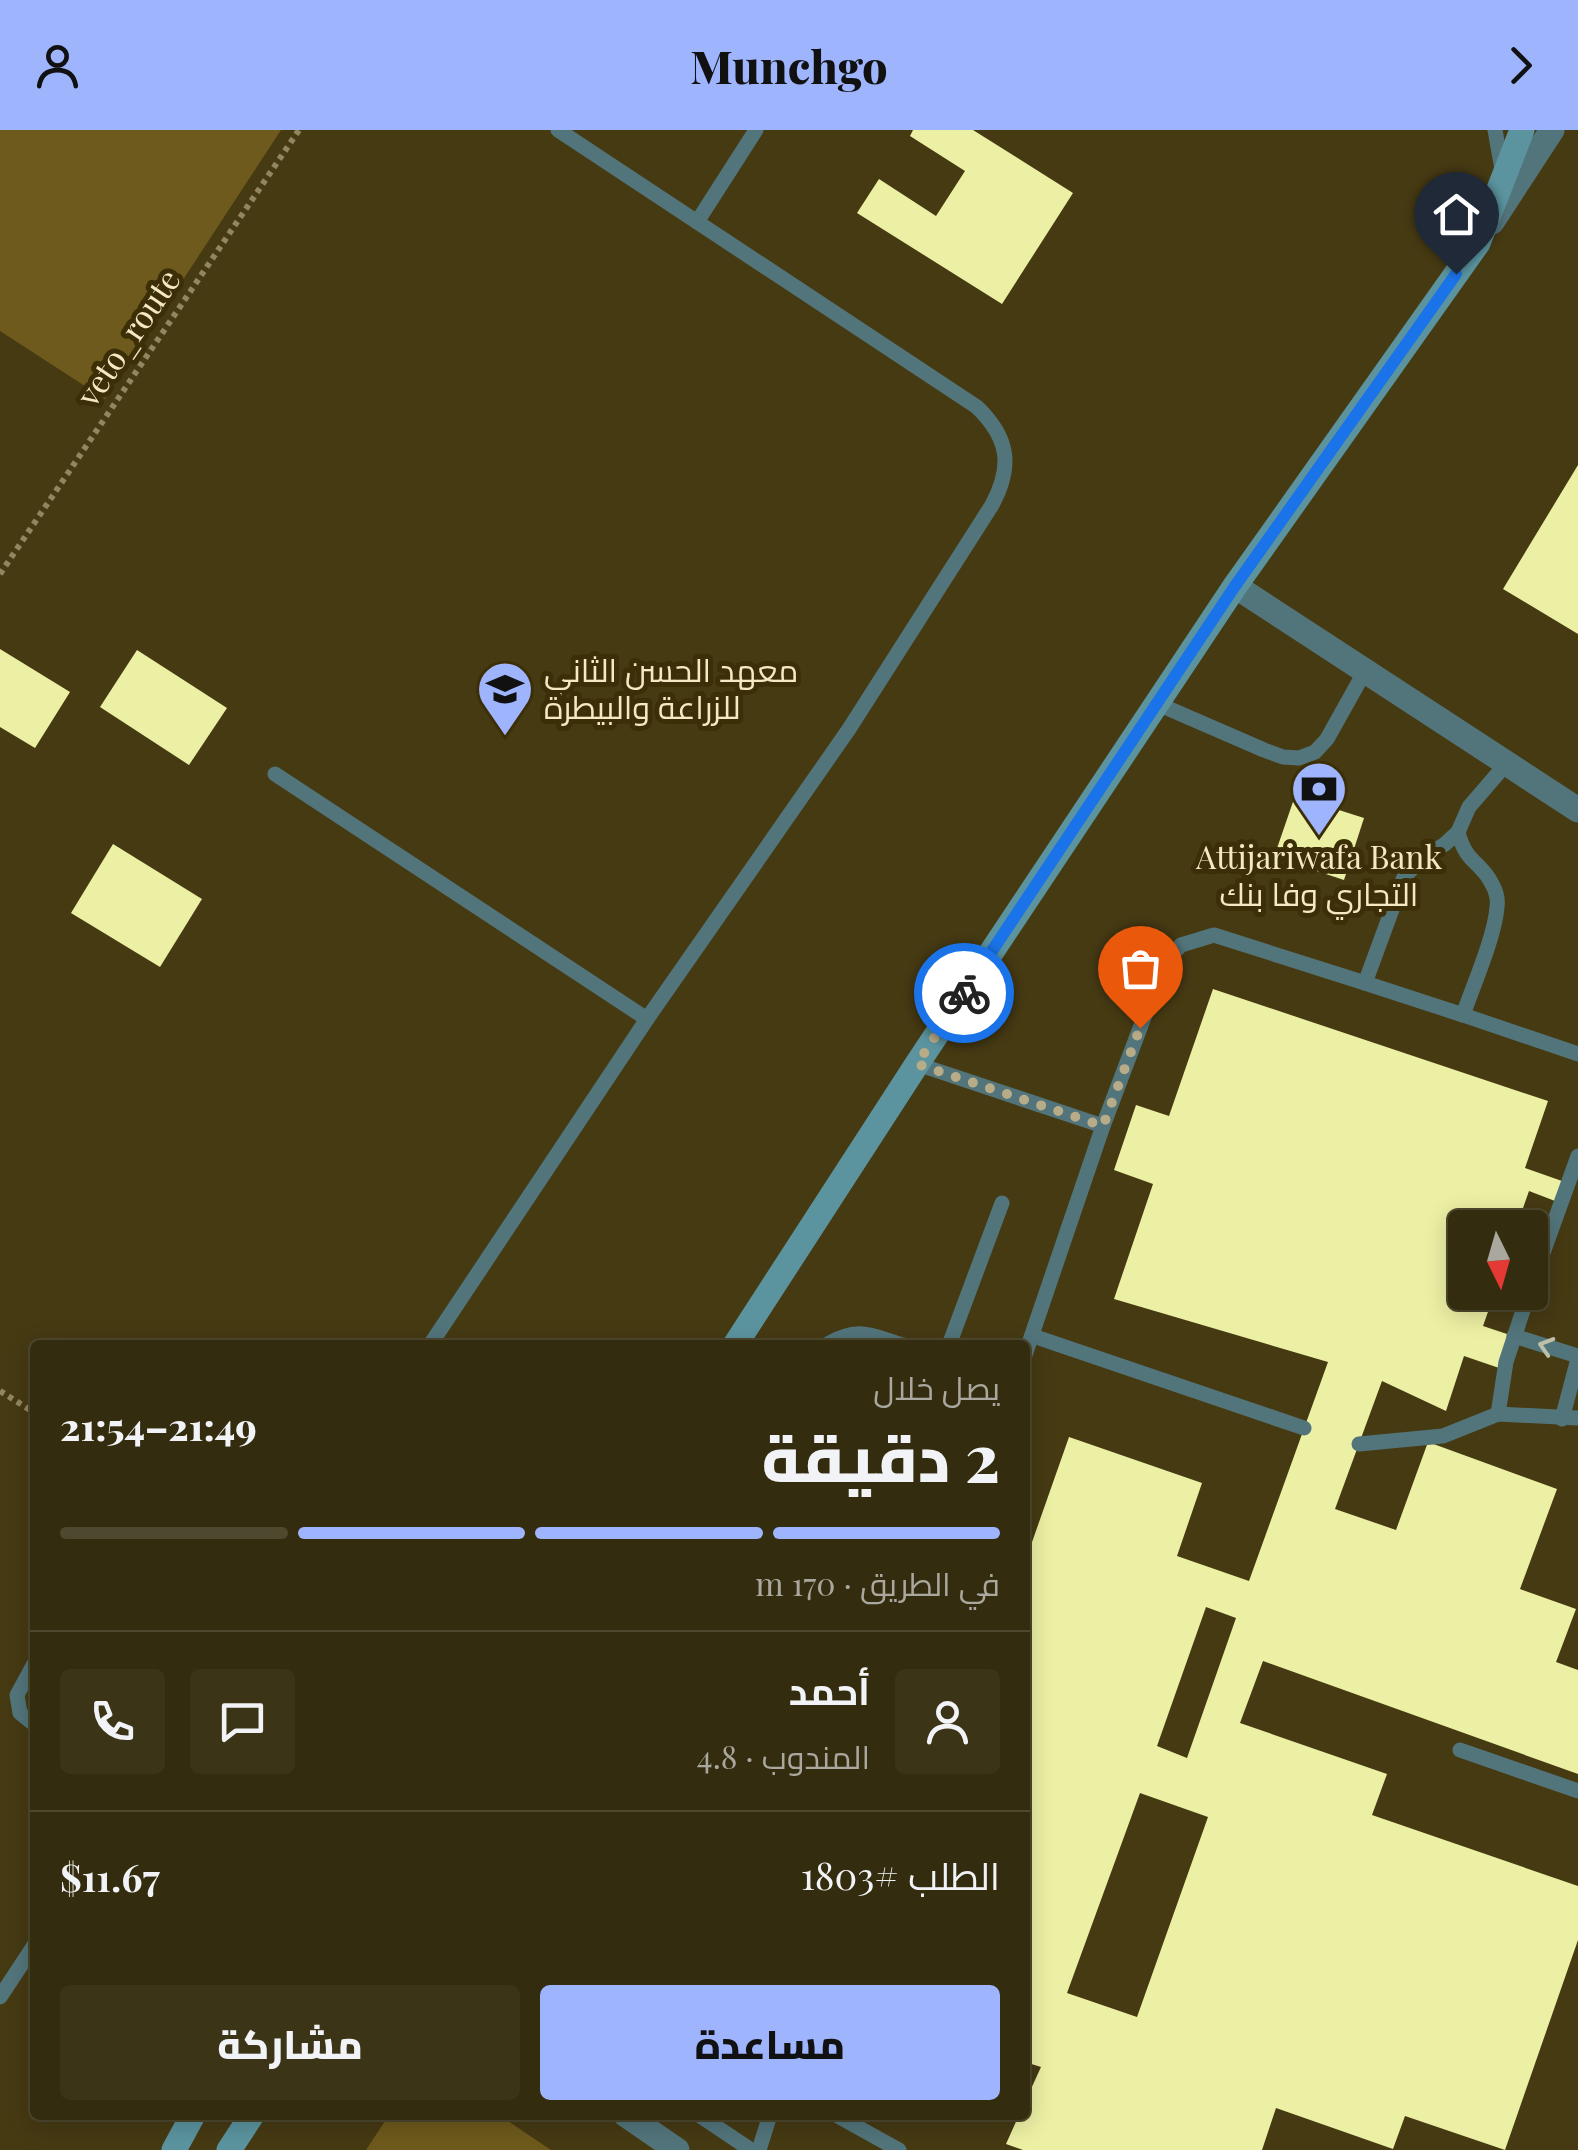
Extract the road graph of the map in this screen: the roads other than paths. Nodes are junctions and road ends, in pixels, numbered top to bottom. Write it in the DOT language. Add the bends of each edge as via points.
graph roads {
  1 [pos="558,130"];
  2 [pos="756,130"];
  3 [pos="1495,130"];
  4 [pos="1522,130"];
  5 [pos="1552,130"];
  6 [pos="1504,182"];
  7 [pos="698,222"];
  8 [pos="1478,243"];
  9 [pos="1235,586"];
  10 [pos="1365,672"];
  11 [pos="1158,704"];
  12 [pos="1506,764"];
  13 [pos="275,774"];
  14 [pos="1578,810"];
  15 [pos="1458,832"];
  16 [pos="1366,984"];
  17 [pos="1463,1015"];
  18 [pos="647,1020"];
  19 [pos="1578,1054"];
  20 [pos="917,1064"];
  21 [pos="1103,1126"];
  22 [pos="1578,1156"];
  23 [pos="1002,1203"];
  24 [pos="1548,1239"];
  25 [pos="1523,1310"];
  26 [pos="1032,1336"];
  27 [pos="1514,1336"];
  28 [pos="433,1340"];
  29 [pos="738,1340"];
  30 [pos="835,1340"];
  31 [pos="888,1340"];
  32 [pos="951,1340"];
  33 [pos="1030,1341"];
  34 [pos="1578,1358"];
  35 [pos="1498,1414"];
  36 [pos="1570,1418"];
  37 [pos="1304,1428"];
  38 [pos="1359,1444"];
  39 [pos="30,1671"];
  40 [pos="30,1721"];
  41 [pos="1460,1750"];
  42 [pos="1578,1791"];
  43 [pos="30,1952"];
  44 [pos="0,1998"];
  45 [pos="190,2120"];
  46 [pos="249,2120"];
  47 [pos="633,2120"];
  48 [pos="707,2120"];
  49 [pos="768,2120"];
  50 [pos="845,2120"];
  51 [pos="174,2150"];
  52 [pos="229,2150"];
  53 [pos="676,2150"];
  54 [pos="750,2150"];
  55 [pos="759,2150"];
  56 [pos="898,2150"];
  1 -- 7 [label="lane"];
  2 -- 7 [label="lane"];
  3 -- 6 [label="lane"];
  4 -- 6 [label="street"];
  5 -- 8 [label="street"];
  6 -- 8 [label="street"];
  7 -- 18 [label="lane" via="977,407 992,422 1006,464 992,505 850,729"];
  8 -- 9 [label="street"];
  9 -- 10 [label="street"];
  9 -- 11 [label="street"];
  10 -- 11 [label="lane" via="1326,739 1300,758 1264,750"];
  10 -- 12 [label="street"];
  11 -- 20 [label="street"];
  12 -- 14 [label="street"];
  12 -- 15 [label="lane" via="1469,807"];
  13 -- 18 [label="lane"];
  15 -- 16 [label="lane" via="1404,877"];
  15 -- 17 [label="lane" via="1462,848 1488,875 1498,906"];
  16 -- 17 [label="lane"];
  16 -- 21 [label="lane" via="1214,935 1181,945 1166,962"];
  17 -- 19 [label="lane"];
  18 -- 28 [label="lane"];
  20 -- 21 [label="lane"];
  20 -- 29 [label="street"];
  21 -- 26 [label="lane"];
  22 -- 24 [label="lane"];
  23 -- 32 [label="lane"];
  25 -- 27 [label="lane"];
  26 -- 33 [label="lane"];
  26 -- 37 [label="lane"];
  34 -- 27 [label="lane, one-way"];
  27 -- 35 [label="lane"];
  30 -- 31 [label="lane" via="862,1332"];
  34 -- 36 [label="lane"];
  35 -- 36 [label="lane"];
  35 -- 38 [label="lane" via="1443,1436"];
  39 -- 40 [label="lane" via="16,1695"];
  41 -- 42 [label="lane"];
  43 -- 44 [label="lane"];
  45 -- 51 [label="street"];
  46 -- 52 [label="street"];
  47 -- 53 [label="street"];
  48 -- 54 [label="lane"];
  49 -- 55 [label="lane"];
  50 -- 56 [label="lane"];
}
